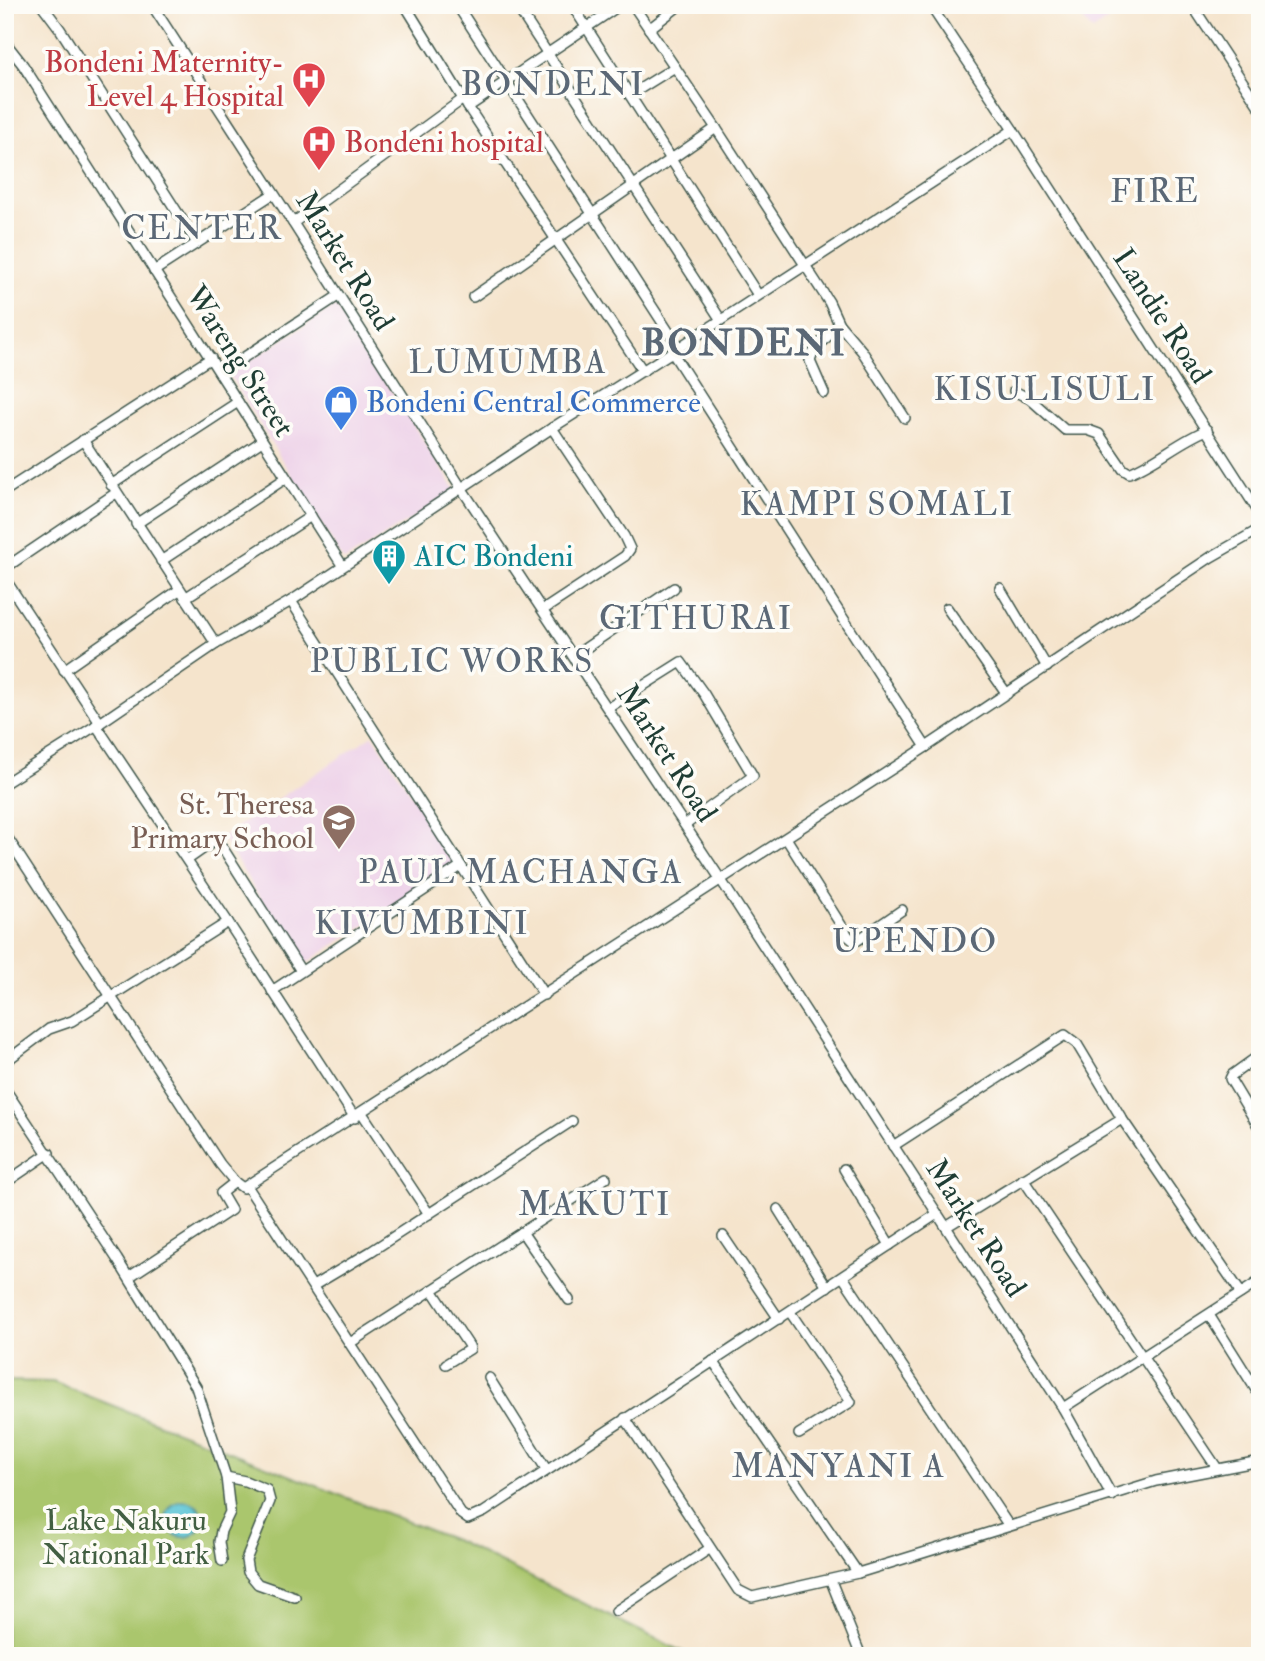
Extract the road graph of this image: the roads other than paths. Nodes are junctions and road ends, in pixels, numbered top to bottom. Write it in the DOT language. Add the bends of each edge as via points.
graph roads {
  1 [pos="42,5"];
  2 [pos="152,5"];
  3 [pos="405,5"];
  4 [pos="457,5"];
  5 [pos="516,5"];
  6 [pos="572,5"];
  7 [pos="620,5"];
  8 [pos="633,5"];
  9 [pos="680,5"];
  10 [pos="930,5"];
  11 [pos="1192,5"];
  12 [pos="587,28"];
  13 [pos="649,29"];
  14 [pos="5,42"];
  15 [pos="547,54"];
  16 [pos="676,67"];
  17 [pos="508,80"];
  18 [pos="630,95"];
  19 [pos="465,103"];
  20 [pos="1260,108"];
  21 [pos="716,128"];
  22 [pos="1013,130"];
  23 [pos="5,153"];
  24 [pos="670,158"];
  25 [pos="5,178"];
  26 [pos="632,185"];
  27 [pos="273,194"];
  28 [pos="593,213"];
  29 [pos="293,223"];
  30 [pos="556,240"];
  31 [pos="197,243"];
  32 [pos="804,264"];
  33 [pos="154,271"];
  34 [pos="758,295"];
  35 [pos="338,296"];
  36 [pos="473,297"];
  37 [pos="721,320"];
  38 [pos="839,324"];
  39 [pos="676,350"];
  40 [pos="211,358"];
  41 [pos="643,371"];
  42 [pos="220,373"];
  43 [pos="1014,391"];
  44 [pos="824,393"];
  45 [pos="238,401"];
  46 [pos="905,418"];
  47 [pos="551,428"];
  48 [pos="1207,430"];
  49 [pos="83,440"];
  50 [pos="262,441"];
  51 [pos="286,478"];
  52 [pos="114,489"];
  53 [pos="462,489"];
  54 [pos="5,491"];
  55 [pos="1260,514"];
  56 [pos="311,516"];
  57 [pos="136,524"];
  58 [pos="1260,529"];
  59 [pos="161,561"];
  60 [pos="342,565"];
  61 [pos="5,568"];
  62 [pos="5,579"];
  63 [pos="674,588"];
  64 [pos="1000,588"];
  65 [pos="182,594"];
  66 [pos="290,601"];
  67 [pos="947,608"];
  68 [pos="542,610"];
  69 [pos="216,644"];
  70 [pos="574,656"];
  71 [pos="1048,667"];
  72 [pos="64,670"];
  73 [pos="1007,694"];
  74 [pos="608,708"];
  75 [pos="98,724"];
  76 [pos="926,747"];
  77 [pos="5,783"];
  78 [pos="685,825"];
  79 [pos="5,834"];
  80 [pos="786,838"];
  81 [pos="187,860"];
  82 [pos="461,866"];
  83 [pos="721,880"];
  84 [pos="902,910"];
  85 [pos="228,922"];
  86 [pos="301,971"];
  87 [pos="272,991"];
  88 [pos="544,995"];
  89 [pos="105,999"];
  90 [pos="1260,1055"];
  91 [pos="5,1062"];
  92 [pos="5,1089"];
  93 [pos="359,1116"];
  94 [pos="1122,1119"];
  95 [pos="572,1121"];
  96 [pos="1260,1129"];
  97 [pos="893,1146"];
  98 [pos="49,1153"];
  99 [pos="844,1169"];
  100 [pos="606,1178"];
  101 [pos="1023,1179"];
  102 [pos="5,1183"];
  103 [pos="247,1186"];
  104 [pos="228,1188"];
  105 [pos="778,1209"];
  106 [pos="429,1214"];
  107 [pos="937,1214"];
  108 [pos="946,1227"];
  109 [pos="522,1232"];
  110 [pos="723,1236"];
  111 [pos="890,1245"];
  112 [pos="129,1277"];
  113 [pos="843,1277"];
  114 [pos="1260,1281"];
  115 [pos="313,1286"];
  116 [pos="827,1287"];
  117 [pos="432,1290"];
  118 [pos="1241,1293"];
  119 [pos="569,1300"];
  120 [pos="790,1312"];
  121 [pos="1209,1315"];
  122 [pos="779,1319"];
  123 [pos="350,1343"];
  124 [pos="1142,1358"];
  125 [pos="713,1361"];
  126 [pos="446,1363"];
  127 [pos="489,1378"];
  128 [pos="1260,1396"];
  129 [pos="1063,1408"];
  130 [pos="625,1418"];
  131 [pos="799,1434"];
  132 [pos="1260,1461"];
  133 [pos="1217,1468"];
  134 [pos="546,1469"];
  135 [pos="226,1477"];
  136 [pos="1112,1496"];
  137 [pos="1009,1527"];
  138 [pos="709,1549"];
  139 [pos="222,1562"];
  140 [pos="858,1573"];
  141 [pos="831,1581"];
  142 [pos="295,1597"];
  143 [pos="615,1611"];
  144 [pos="861,1656"];
  1 -- 31 [label="street"];
  2 -- 27 [label="street, Market Road"];
  3 -- 19 [label="street"];
  4 -- 17 [label="street"];
  5 -- 15 [label="street"];
  6 -- 12 [label="street"];
  7 -- 12 [label="street"];
  8 -- 13 [label="street"];
  9 -- 13 [label="street"];
  10 -- 22 [label="street, Landie Road"];
  11 -- 20 [label="street"];
  12 -- 15 [label="street"];
  12 -- 18 [label="street"];
  13 -- 16 [label="street"];
  14 -- 33 [label="street, Wareng Street"];
  15 -- 17 [label="street"];
  15 -- 26 [label="street"];
  16 -- 18 [label="street"];
  16 -- 21 [label="street"];
  17 -- 19 [label="street"];
  17 -- 28 [label="street"];
  18 -- 24 [label="street"];
  19 -- 29 [label="street"];
  19 -- 30 [label="street"];
  21 -- 24 [label="street"];
  21 -- 32 [label="street"];
  22 -- 32 [label="street"];
  22 -- 48 [label="street, Landie Road"];
  23 -- 25 [label="street"];
  24 -- 26 [label="street"];
  24 -- 34 [label="street"];
  26 -- 28 [label="street"];
  26 -- 37 [label="street"];
  27 -- 29 [label="street, Market Road"];
  27 -- 31 [label="street"];
  28 -- 30 [label="street"];
  28 -- 39 [label="street"];
  29 -- 35 [label="street, Market Road"];
  30 -- 36 [label="street"];
  30 -- 41 [label="street"];
  31 -- 33 [label="street"];
  32 -- 34 [label="street"];
  32 -- 38 [label="street"];
  33 -- 40 [label="street, Wareng Street"];
  34 -- 37 [label="street"];
  35 -- 42 [label="street"];
  35 -- 53 [label="street, Market Road"];
  37 -- 39 [label="street"];
  38 -- 44 [label="street" via="814,349 810,361"];
  38 -- 46 [label="street"];
  39 -- 41 [label="street"];
  39 -- 76 [label="street"];
  40 -- 42 [label="street, Wareng Street"];
  40 -- 49 [label="street"];
  41 -- 47 [label="street"];
  42 -- 45 [label="street, Wareng Street"];
  43 -- 48 [label="street" via="1065,430 1099,434 1129,473"];
  45 -- 50 [label="street, Wareng Street"];
  45 -- 52 [label="street"];
  47 -- 53 [label="street"];
  47 -- 68 [label="street" via="629,549"];
  48 -- 55 [label="street, Landie Road"];
  49 -- 52 [label="street"];
  49 -- 54 [label="street"];
  50 -- 51 [label="street, Wareng Street"];
  50 -- 57 [label="street"];
  51 -- 56 [label="street, Wareng Street"];
  51 -- 59 [label="street"];
  52 -- 57 [label="street"];
  52 -- 61 [label="street"];
  53 -- 60 [label="street"];
  53 -- 68 [label="street, Market Road"];
  56 -- 60 [label="street, Wareng Street"];
  56 -- 65 [label="street"];
  57 -- 59 [label="street"];
  58 -- 71 [label="street"];
  59 -- 65 [label="street"];
  60 -- 66 [label="street"];
  62 -- 72 [label="street"];
  63 -- 70 [label="street"];
  64 -- 71 [label="street"];
  65 -- 69 [label="street"];
  65 -- 72 [label="street"];
  66 -- 69 [label="street"];
  66 -- 82 [label="street"];
  67 -- 73 [label="street"];
  68 -- 70 [label="street, Market Road"];
  69 -- 75 [label="street"];
  70 -- 74 [label="street, Market Road"];
  71 -- 73 [label="street"];
  72 -- 75 [label="street"];
  73 -- 76 [label="street"];
  74 -- 78 [label="street, Market Road"];
  74 -- 78 [label="street" via="681,662 704,694 753,776"];
  75 -- 77 [label="street"];
  75 -- 81 [label="street"];
  76 -- 80 [label="street"];
  78 -- 83 [label="street, Market Road"];
  79 -- 89 [label="street"];
  80 -- 83 [label="street"];
  80 -- 84 [label="street" via="854,940"];
  81 -- 85 [label="street"];
  81 -- 86 [label="street" via="218,839"];
  82 -- 86 [label="street"];
  82 -- 88 [label="street"];
  83 -- 88 [label="street"];
  83 -- 97 [label="street, Market Road"];
  85 -- 87 [label="street"];
  85 -- 89 [label="street"];
  86 -- 87 [label="street"];
  87 -- 93 [label="street"];
  88 -- 93 [label="street"];
  89 -- 91 [label="street" via="72,1021 49,1029"];
  89 -- 104 [label="street" via="220,1164"];
  90 -- 96 [label="street" via="1230,1079"];
  92 -- 98 [label="street"];
  93 -- 103 [label="street"];
  93 -- 106 [label="street"];
  94 -- 97 [label="street" via="1077,1044 1065,1035"];
  94 -- 101 [label="street"];
  94 -- 118 [label="street"];
  95 -- 106 [label="street"];
  97 -- 107 [label="street, Market Road"];
  98 -- 102 [label="street"];
  98 -- 112 [label="street"];
  99 -- 111 [label="street"];
  100 -- 109 [label="street"];
  101 -- 108 [label="street"];
  101 -- 124 [label="street"];
  103 -- 104 [label="street"];
  103 -- 115 [label="street"];
  104 -- 112 [label="street" via="231,1210"];
  105 -- 116 [label="street"];
  106 -- 115 [label="street"];
  107 -- 108 [label="street, Market Road"];
  107 -- 111 [label="street"];
  108 -- 129 [label="street, Market Road"];
  109 -- 117 [label="street"];
  109 -- 119 [label="street"];
  110 -- 122 [label="street"];
  111 -- 113 [label="street"];
  112 -- 135 [label="street" via="196,1387"];
  113 -- 116 [label="street"];
  113 -- 137 [label="street"];
  114 -- 118 [label="street"];
  115 -- 123 [label="street"];
  116 -- 120 [label="street"];
  117 -- 123 [label="street"];
  117 -- 126 [label="street" via="469,1346"];
  118 -- 121 [label="street"];
  120 -- 122 [label="street"];
  120 -- 131 [label="street" via="850,1402"];
  121 -- 124 [label="street"];
  121 -- 128 [label="street"];
  122 -- 125 [label="street"];
  123 -- 134 [label="street" via="468,1519"];
  124 -- 129 [label="street"];
  124 -- 133 [label="street"];
  125 -- 130 [label="street"];
  125 -- 140 [label="street"];
  127 -- 134 [label="street"];
  129 -- 136 [label="street, Market Road"];
  130 -- 134 [label="street"];
  130 -- 138 [label="street"];
  132 -- 133 [label="street"];
  133 -- 136 [label="street"];
  135 -- 139 [label="street" via="230,1512 220,1531"];
  135 -- 142 [label="street" via="267,1490 270,1501 246,1560 248,1572 258,1584"];
  136 -- 137 [label="street"];
  137 -- 140 [label="street"];
  138 -- 141 [label="street" via="738,1590 752,1597"];
  138 -- 143 [label="street"];
  140 -- 141 [label="street"];
  141 -- 144 [label="street"];
}
